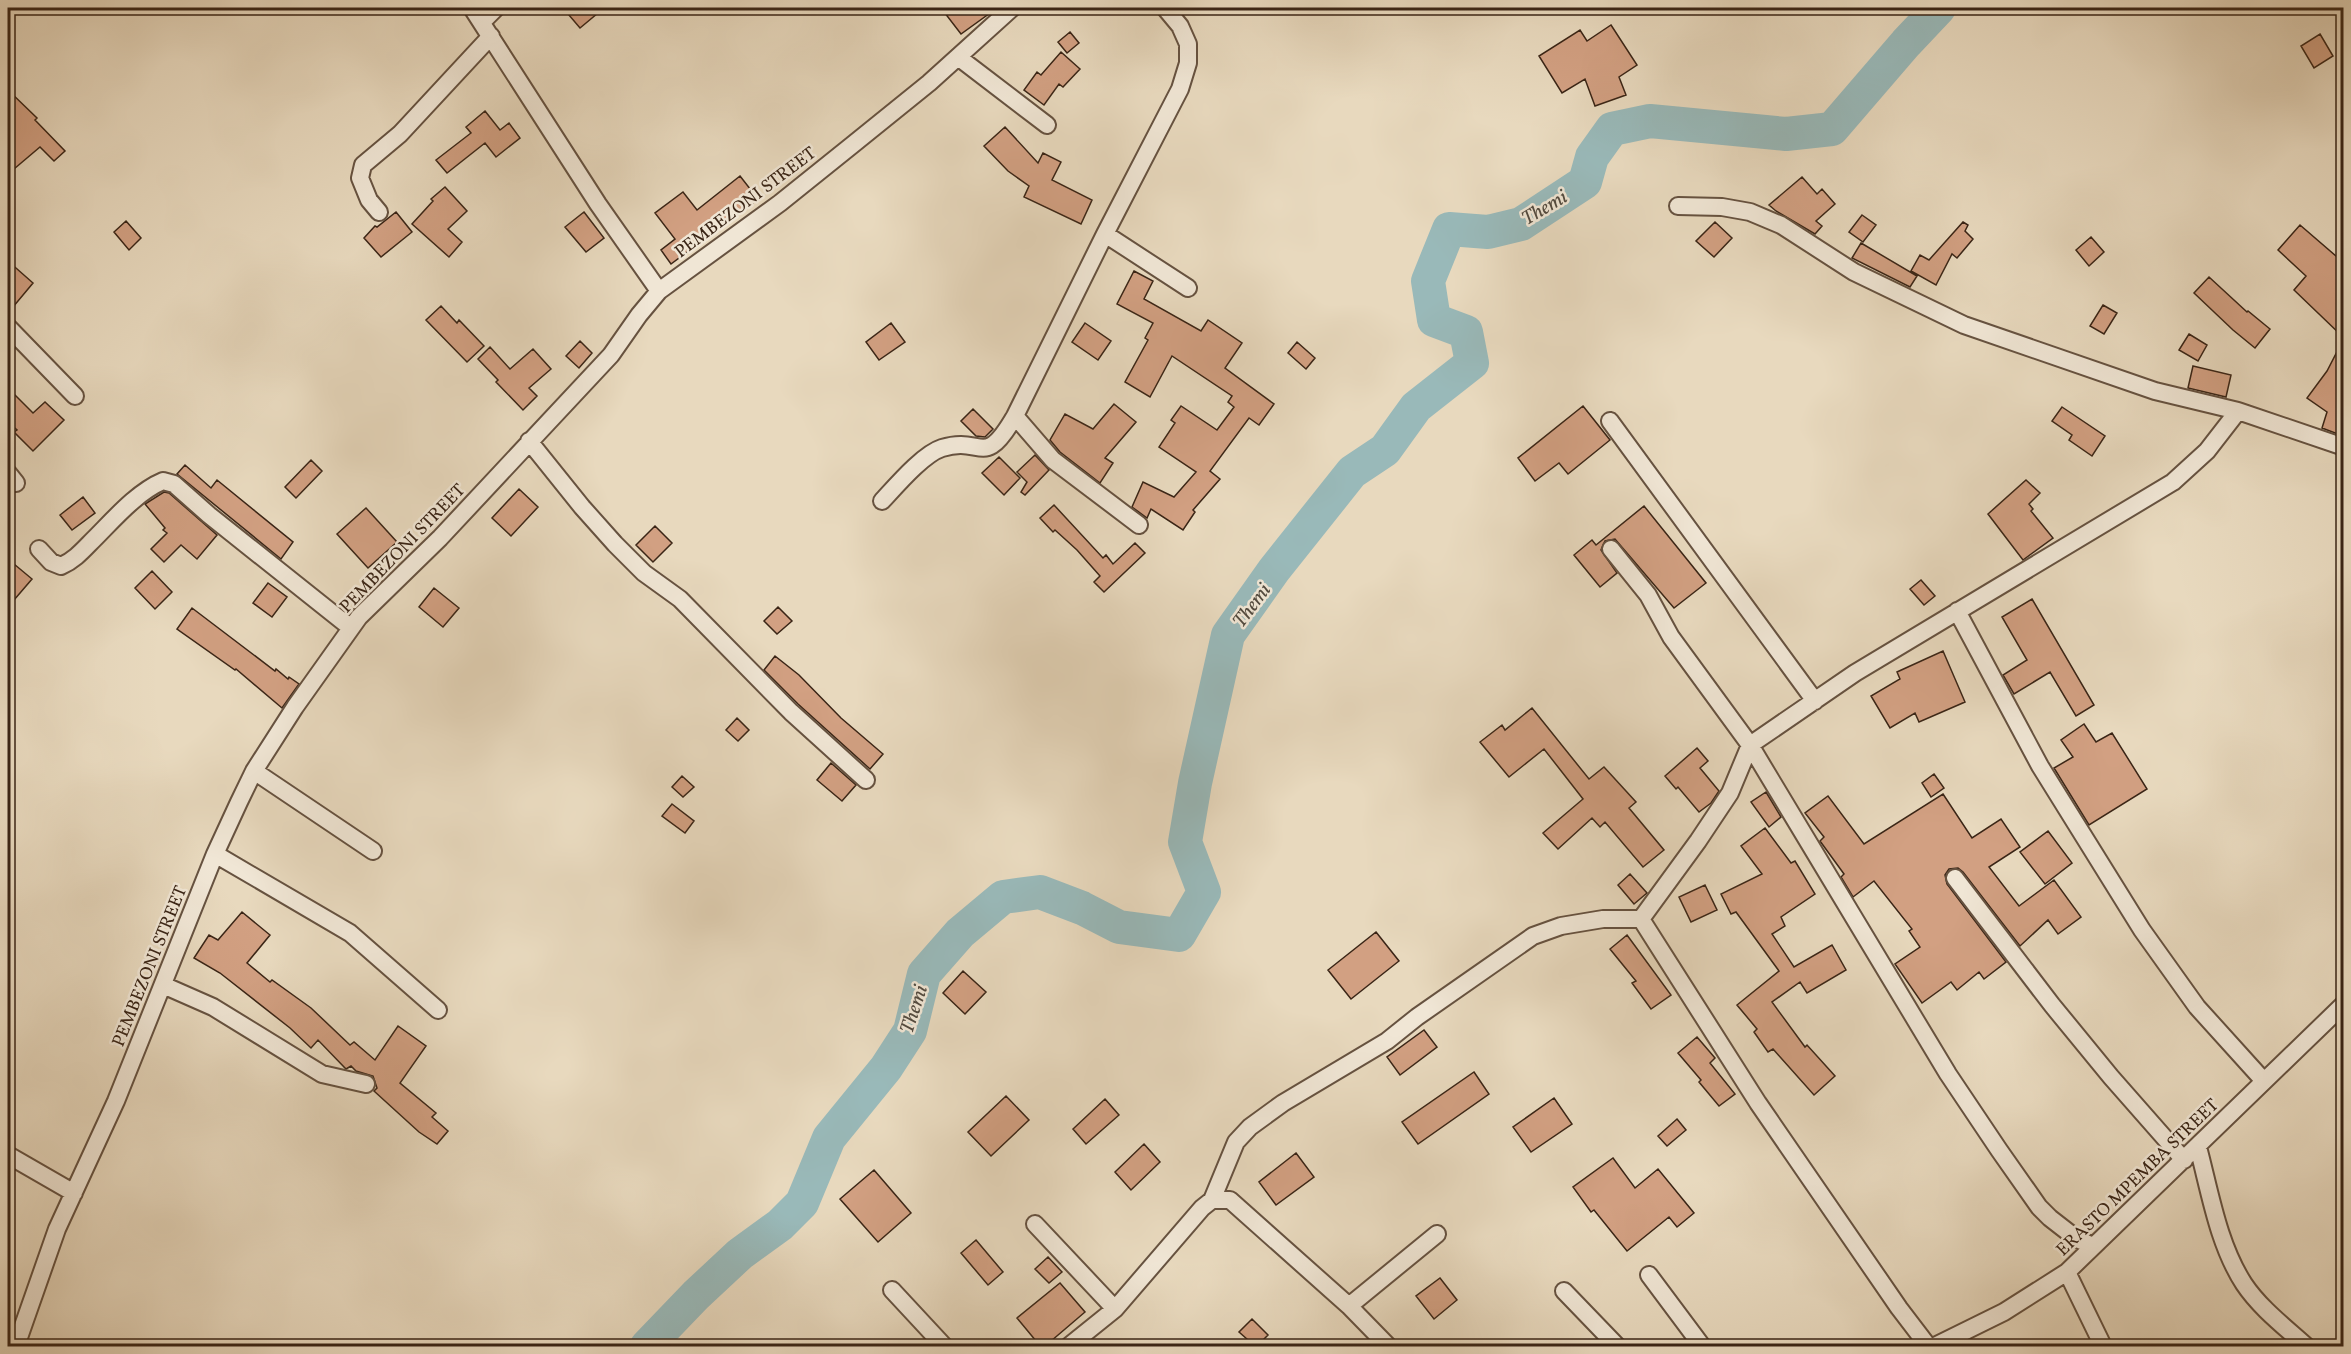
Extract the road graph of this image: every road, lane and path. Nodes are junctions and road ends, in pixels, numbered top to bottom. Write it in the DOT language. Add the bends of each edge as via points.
graph roads {
  1 [pos="472,8"];
  2 [pos="496,8"];
  3 [pos="1012,8"];
  4 [pos="1165,8"];
  5 [pos="486,29"];
  6 [pos="958,57"];
  7 [pos="1047,125"];
  8 [pos="1678,206"];
  9 [pos="379,212"];
  10 [pos="1105,234"];
  11 [pos="1188,288"];
  12 [pos="659,291"];
  13 [pos="8,327"];
  14 [pos="75,396"];
  15 [pos="2238,411"];
  16 [pos="1015,416"];
  17 [pos="1610,421"];
  18 [pos="529,441"];
  19 [pos="2343,447"];
  20 [pos="882,501"];
  21 [pos="1138,525"];
  22 [pos="39,549"];
  23 [pos="1611,549"];
  24 [pos="1957,611"];
  25 [pos="351,628"];
  26 [pos="1815,700"];
  27 [pos="1750,745"];
  28 [pos="254,771"];
  29 [pos="866,780"];
  30 [pos="373,851"];
  31 [pos="215,854"];
  32 [pos="1954,878"];
  33 [pos="1641,918"];
  34 [pos="163,985"];
  35 [pos="2343,1004"];
  36 [pos="438,1010"];
  37 [pos="2264,1080"];
  38 [pos="366,1084"];
  39 [pos="2198,1147"];
  40 [pos="8,1155"];
  41 [pos="2184,1160"];
  42 [pos="74,1193"];
  43 [pos="1212,1200"];
  44 [pos="1035,1224"];
  45 [pos="1437,1234"];
  46 [pos="2092,1246"];
  47 [pos="2067,1272"];
  48 [pos="1649,1275"];
  49 [pos="892,1290"];
  50 [pos="1564,1291"];
  51 [pos="1349,1306"];
  52 [pos="1115,1309"];
  53 [pos="16,1347"];
  54 [pos="944,1347"];
  55 [pos="1069,1347"];
  56 [pos="1388,1347"];
  57 [pos="1617,1347"];
  58 [pos="1702,1347"];
  59 [pos="1928,1347"];
  60 [pos="1935,1347"];
  61 [pos="2103,1347"];
  62 [pos="2306,1347"];
  1 -- 5 [label="street"];
  2 -- 5 [label="street"];
  3 -- 6 [label="street, PEMBEZONI STREET"];
  4 -- 10 [label="street" via="1188,44 1188,63 1180,89"];
  5 -- 9 [label="street" via="400,134 363,165 360,178"];
  5 -- 12 [label="street"];
  6 -- 7 [label="street"];
  6 -- 12 [label="street, PEMBEZONI STREET" via="780,203"];
  8 -- 15 [label="street" via="1750,212 1781,225 1854,272 1964,325 2155,391"];
  10 -- 11 [label="street"];
  10 -- 16 [label="street"];
  12 -- 18 [label="street, PEMBEZONI STREET" via="611,355"];
  13 -- 14 [label="street"];
  15 -- 19 [label="street"];
  15 -- 24 [label="street" via="2207,451 2173,482"];
  16 -- 20 [label="street" via="994,445 982,450 962,445 940,449 915,467"];
  16 -- 21 [label="street" via="1053,460"];
  17 -- 26 [label="street"];
  18 -- 25 [label="street, PEMBEZONI STREET"];
  18 -- 29 [label="street" via="615,544 644,573 680,599 790,712"];
  22 -- 25 [label="street" via="61,566 72,561 114,518 163,481 174,484"];
  23 -- 27 [label="street" via="1648,595 1671,637"];
  24 -- 26 [label="street"];
  24 -- 37 [label="street" via="2040,766 2142,930 2198,1007"];
  25 -- 28 [label="street, PEMBEZONI STREET"];
  26 -- 27 [label="street"];
  27 -- 33 [label="street" via="1731,793"];
  27 -- 46 [label="street" via="1948,1074 1999,1150 2039,1207 2077,1239"];
  28 -- 30 [label="street"];
  28 -- 31 [label="street, PEMBEZONI STREET"];
  31 -- 34 [label="street, PEMBEZONI STREET"];
  31 -- 36 [label="street" via="350,933"];
  32 -- 41 [label="street" via="2052,1005"];
  33 -- 43 [label="street" via="1561,926 1533,936 1386,1041 1250,1127 1236,1142"];
  33 -- 59 [label="street" via="1758,1103"];
  34 -- 38 [label="street" via="213,1007 322,1074"];
  34 -- 42 [label="street, PEMBEZONI STREET"];
  35 -- 37 [label="street, ERASTO MPEMBA STREET"];
  37 -- 39 [label="street, ERASTO MPEMBA STREET"];
  39 -- 41 [label="street, ERASTO MPEMBA STREET"];
  39 -- 62 [label="street" via="2230,1259 2261,1305"];
  40 -- 42 [label="street"];
  41 -- 46 [label="street, ERASTO MPEMBA STREET"];
  42 -- 53 [label="street, PEMBEZONI STREET" via="57,1229"];
  43 -- 51 [label="street" via="1230,1200 1241,1207"];
  43 -- 52 [label="street"];
  44 -- 52 [label="street"];
  45 -- 51 [label="street"];
  46 -- 47 [label="street, ERASTO MPEMBA STREET"];
  47 -- 60 [label="street, ERASTO MPEMBA STREET" via="2004,1312"];
  47 -- 61 [label="street"];
  48 -- 58 [label="street"];
  49 -- 54 [label="street"];
  50 -- 57 [label="street"];
  51 -- 56 [label="street"];
  52 -- 55 [label="street"];
}
